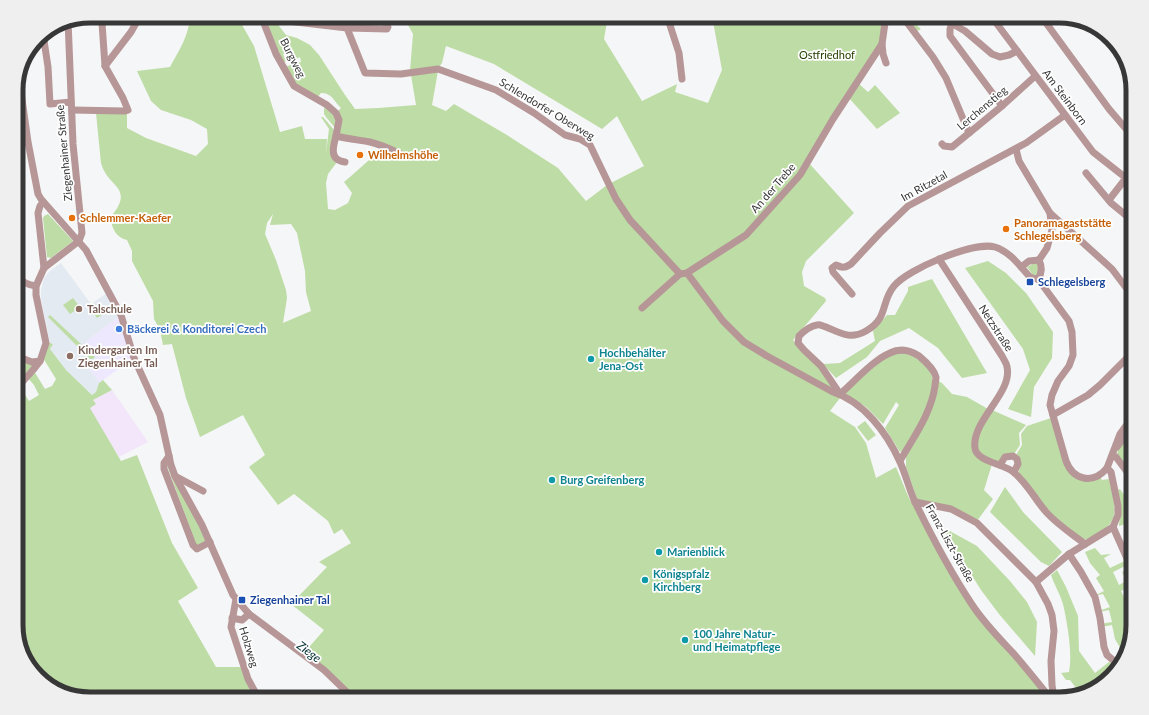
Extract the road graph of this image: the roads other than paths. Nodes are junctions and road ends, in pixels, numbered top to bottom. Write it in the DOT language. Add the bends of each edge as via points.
graph roads {
  1 [pos="102,23"];
  2 [pos="136,23"];
  3 [pos="264,23"];
  4 [pos="308,23"];
  5 [pos="386,23"];
  6 [pos="669,23"];
  7 [pos="885,23"];
  8 [pos="907,23"];
  9 [pos="952,23"];
  10 [pos="996,23"];
  11 [pos="1046,23"];
  12 [pos="69,26"];
  13 [pos="346,28"];
  14 [pos="44,42"];
  15 [pos="882,44"];
  16 [pos="1017,51"];
  17 [pos="886,63"];
  18 [pos="105,66"];
  19 [pos="1033,78"];
  20 [pos="682,79"];
  21 [pos="71,102"];
  22 [pos="23,105"];
  23 [pos="1002,106"];
  24 [pos="72,110"];
  25 [pos="1065,115"];
  26 [pos="1126,128"];
  27 [pos="969,133"];
  28 [pos="336,136"];
  29 [pos="942,144"];
  30 [pos="1016,149"];
  31 [pos="405,156"];
  32 [pos="345,162"];
  33 [pos="1086,173"];
  34 [pos="1126,178"];
  35 [pos="1126,182"];
  36 [pos="1109,200"];
  37 [pos="43,202"];
  38 [pos="1050,213"];
  39 [pos="1126,215"];
  40 [pos="79,241"];
  41 [pos="939,259"];
  42 [pos="1039,260"];
  43 [pos="1021,267"];
  44 [pos="44,268"];
  45 [pos="683,273"];
  46 [pos="1038,279"];
  47 [pos="23,283"];
  48 [pos="33,286"];
  49 [pos="1126,288"];
  50 [pos="852,294"];
  51 [pos="642,308"];
  52 [pos="23,359"];
  53 [pos="1126,359"];
  54 [pos="40,361"];
  55 [pos="23,381"];
  56 [pos="840,394"];
  57 [pos="1053,415"];
  58 [pos="1126,426"];
  59 [pos="1126,435"];
  60 [pos="1113,453"];
  61 [pos="169,456"];
  62 [pos="900,461"];
  63 [pos="1000,465"];
  64 [pos="1107,468"];
  65 [pos="1126,471"];
  66 [pos="1014,472"];
  67 [pos="175,476"];
  68 [pos="203,492"];
  69 [pos="915,502"];
  70 [pos="1113,527"];
  71 [pos="210,542"];
  72 [pos="1085,544"];
  73 [pos="1069,554"];
  74 [pos="1126,556"];
  75 [pos="1036,582"];
  76 [pos="236,599"];
  77 [pos="249,614"];
  78 [pos="232,618"];
  79 [pos="1113,660"];
  80 [pos="255,692"];
  81 [pos="347,692"];
  82 [pos="1046,692"];
  83 [pos="1052,692"];
  1 -- 18 [label="street"];
  2 -- 18 [label="street"];
  3 -- 28 [label="street, Burgweg" via="276,54 294,86 328,105 338,116"];
  4 -- 13 [label="street"];
  5 -- 13 [label="street" via="388,27 383,30"];
  6 -- 20 [label="street" via="679,53"];
  7 -- 15 [label="street, An der Trebe"];
  8 -- 27 [label="street" via="946,78"];
  9 -- 16 [label="street" via="965,30 992,54 1000,57"];
  9 -- 23 [label="street" via="950,36"];
  10 -- 16 [label="street, Am Steinborn"];
  11 -- 26 [label="street"];
  12 -- 21 [label="street, Ziegenhainer Straße"];
  13 -- 45 [label="street, Schlendorfer Oberweg" via="365,73 401,74 438,69 496,90 565,135 590,145 616,199 630,220"];
  14 -- 21 [label="street, Ziegenhainer Straße" via="50,104"];
  15 -- 17 [label="street, An der Trebe"];
  15 -- 45 [label="street, An der Trebe" via="800,175 746,235"];
  16 -- 25 [label="street, Am Steinborn"];
  18 -- 24 [label="street" via="128,110"];
  19 -- 23 [label="street, Lerchenstieg"];
  21 -- 24 [label="street, Ziegenhainer Straße"];
  22 -- 37 [label="street" via="33,173 38,194"];
  23 -- 27 [label="street, Lerchenstieg"];
  24 -- 40 [label="street, Ziegenhainer Straße" via="82,233"];
  25 -- 30 [label="street, Im Ritzetal"];
  25 -- 34 [label="street, Am Steinborn" via="1093,152"];
  27 -- 29 [label="street, Lerchenstieg" via="952,147"];
  28 -- 31 [label="street" via="378,144"];
  28 -- 32 [label="street, Burgweg" via="336,159"];
  30 -- 38 [label="street" via="1019,161"];
  30 -- 50 [label="street, Im Ritzetal" via="908,206 851,264 847,267 836,265 832,268"];
  33 -- 36 [label="street"];
  35 -- 36 [label="street"];
  36 -- 39 [label="street"];
  37 -- 40 [label="street"];
  37 -- 44 [label="street" via="38,213"];
  38 -- 42 [label="street" via="1052,230 1047,248"];
  38 -- 49 [label="street" via="1112,269"];
  40 -- 44 [label="street"];
  40 -- 61 [label="street" via="101,276 122,318 134,358 160,415"];
  41 -- 43 [label="street" via="988,246 1006,253"];
  41 -- 56 [label="street" via="895,284 887,298 882,317 860,334 852,336 819,324 799,336 798,342 821,366"];
  41 -- 63 [label="street, Netzstraße" via="1007,367 1007,377 1002,391 977,430 975,441 975,447 981,457"];
  42 -- 43 [label="street" via="1029,261"];
  42 -- 46 [label="street" via="1041,270"];
  43 -- 46 [label="street" via="1032,278"];
  44 -- 48 [label="street"];
  45 -- 51 [label="street, An der Trebe"];
  45 -- 56 [label="street, Schlendorfer Oberweg" via="744,342 832,392"];
  46 -- 57 [label="street" via="1066,316 1072,332 1073,355 1052,395 1050,405"];
  47 -- 48 [label="street"];
  48 -- 54 [label="street" via="46,343"];
  52 -- 54 [label="street" via="32,362"];
  53 -- 57 [label="street" via="1088,395"];
  54 -- 55 [label="street"];
  56 -- 62 [label="street, Franz-Liszt-Straße" via="870,416"];
  56 -- 62 [label="street" via="890,352 912,352 924,360 936,377 933,397"];
  57 -- 64 [label="street" via="1068,468 1074,475 1089,478 1097,476"];
  58 -- 60 [label="street"];
  59 -- 60 [label="street"];
  60 -- 64 [label="street"];
  60 -- 65 [label="street"];
  61 -- 67 [label="street"];
  61 -- 71 [label="street" via="164,463 164,470 193,545 197,549"];
  62 -- 69 [label="street, Franz-Liszt-Straße"];
  63 -- 66 [label="street, Netzstraße"];
  63 -- 66 [label="street" via="1005,457 1014,456 1018,464"];
  64 -- 70 [label="street" via="1111,472 1118,506 1118,515"];
  66 -- 72 [label="street, Netzstraße" via="1047,513"];
  67 -- 68 [label="street"];
  67 -- 71 [label="street"];
  69 -- 75 [label="street" via="951,509 971,519"];
  69 -- 82 [label="street, Franz-Liszt-Straße" via="947,564 972,604"];
  70 -- 72 [label="street"];
  70 -- 74 [label="street"];
  71 -- 76 [label="street"];
  72 -- 73 [label="street"];
  73 -- 75 [label="street"];
  73 -- 79 [label="street" via="1095,597 1104,648"];
  75 -- 83 [label="street" via="1052,615 1054,631"];
  76 -- 77 [label="street"];
  76 -- 78 [label="street, Holzweg"];
  77 -- 78 [label="street" via="242,620"];
  77 -- 81 [label="street" via="324,670"];
  78 -- 80 [label="street, Holzweg" via="231,627 250,684"];
}
